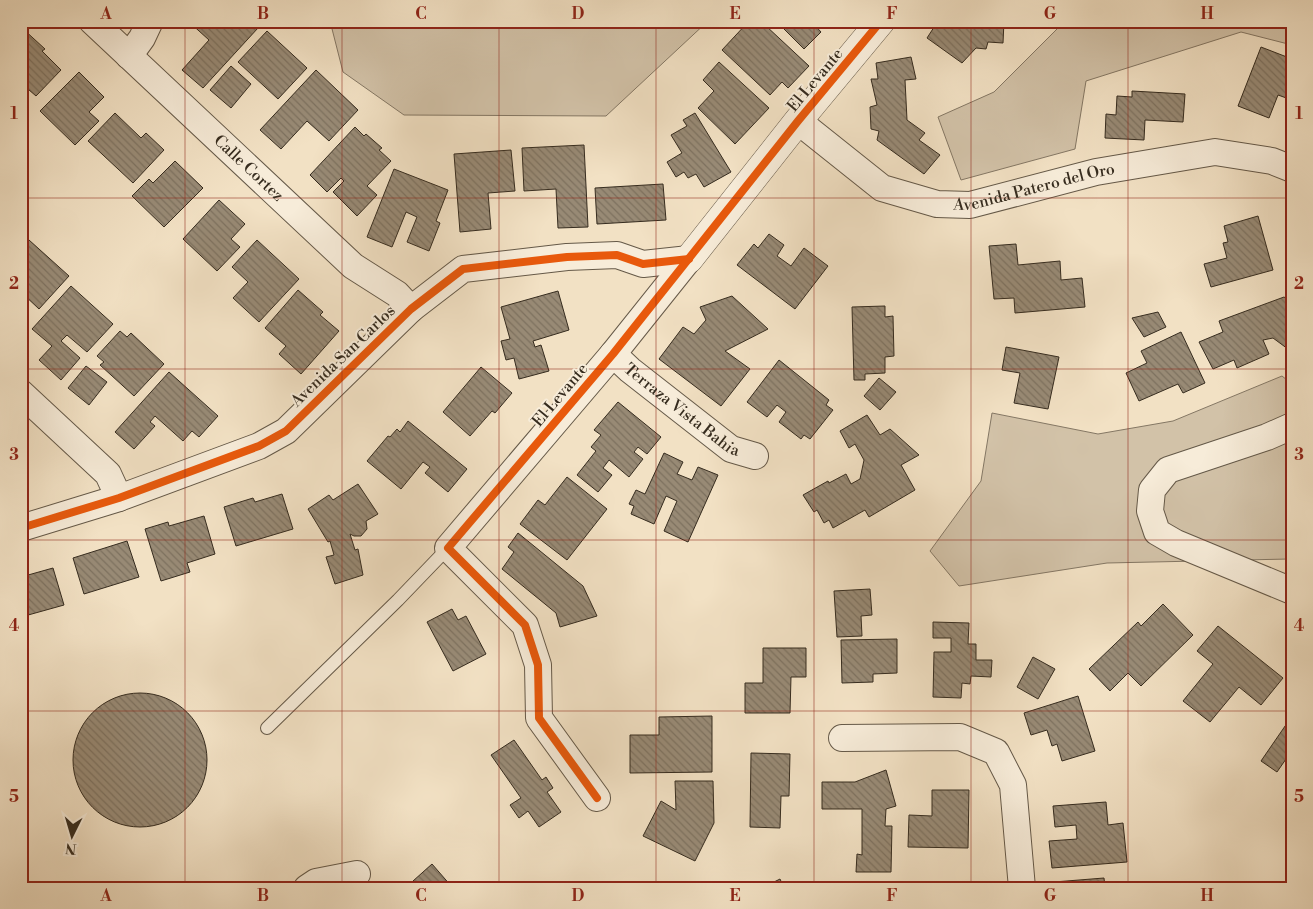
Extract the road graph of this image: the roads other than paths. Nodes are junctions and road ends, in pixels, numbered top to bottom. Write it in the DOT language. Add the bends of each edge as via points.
graph roads {
  1 [pos="92,21"];
  2 [pos="150,21"];
  3 [pos="881,21"];
  4 [pos="129,56"];
  5 [pos="798,122"];
  6 [pos="1292,169"];
  7 [pos="689,259"];
  8 [pos="411,309"];
  9 [pos="613,354"];
  10 [pos="21,393"];
  11 [pos="1292,426"];
  12 [pos="755,456"];
  13 [pos="119,498"];
  14 [pos="21,528"];
  15 [pos="448,548"];
  16 [pos="1292,591"];
  17 [pos="267,728"];
  18 [pos="842,738"];
  19 [pos="596,798"];
  20 [pos="357,874"];
  21 [pos="307,888"];
  22 [pos="1022,888"];
  1 -- 4 [label="street, Calle Cortez"];
  2 -- 4 [label="street"];
  3 -- 5 [label="street, El Levante"];
  4 -- 8 [label="street, Calle Cortez" via="353,266 397,294"];
  5 -- 6 [label="street, Avenida Patero del Oro" via="882,188 937,204 970,205 1096,172 1215,152 1272,161"];
  5 -- 7 [label="street, El Levante"];
  7 -- 8 [label="street, Avenida San Carlos" via="643,264 617,255 567,257 463,269"];
  7 -- 9 [label="street, El Levante"];
  8 -- 13 [label="street, Avenida San Carlos" via="286,430 259,446"];
  9 -- 12 [label="street, Terraza Vista Bahia" via="731,449"];
  9 -- 15 [label="street, El Levante"];
  10 -- 13 [label="street" via="108,474"];
  11 -- 16 [label="street" via="1168,470 1152,490 1150,511 1157,532 1176,543"];
  13 -- 14 [label="street, Avenida San Carlos"];
  15 -- 17 [label="lane"];
  15 -- 19 [label="street" via="525,625 538,665 539,718"];
  18 -- 22 [label="street" via="960,737 996,752 1013,784"];
  20 -- 21 [label="street" via="316,882"];
}
